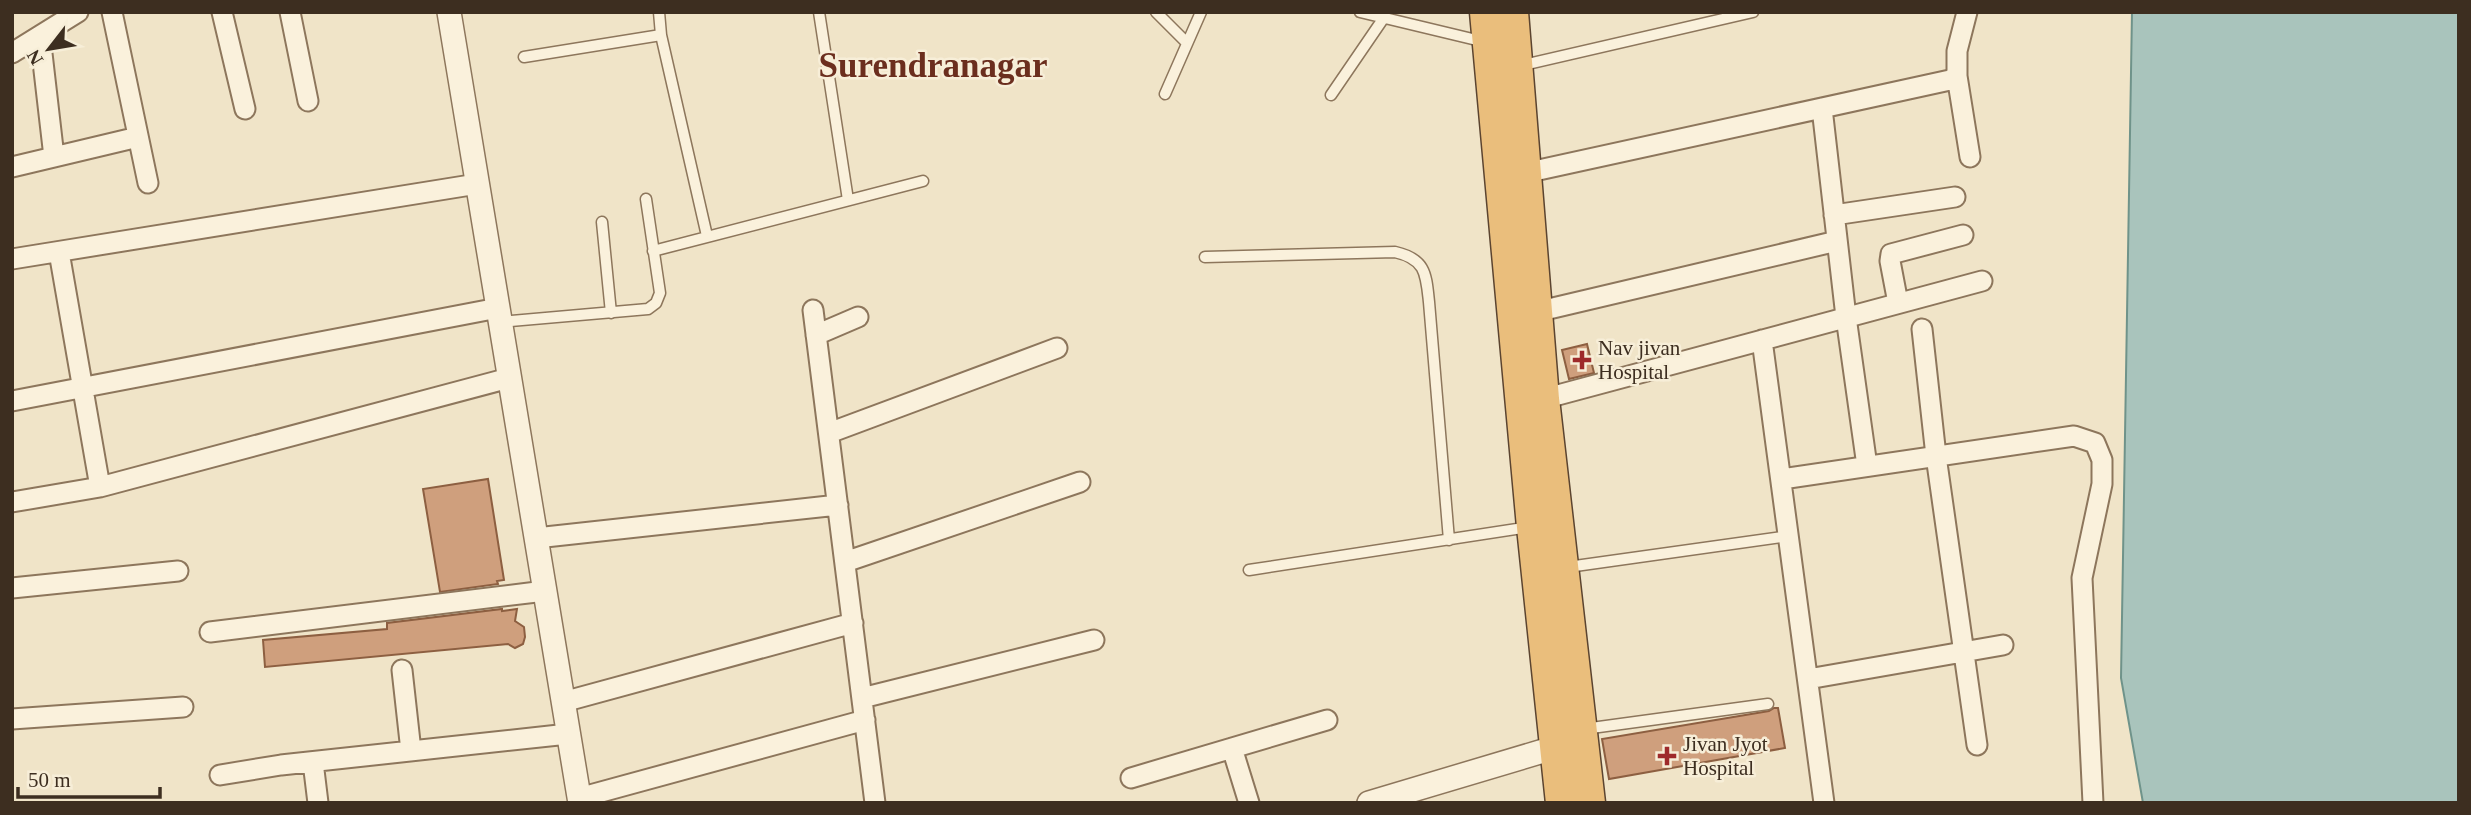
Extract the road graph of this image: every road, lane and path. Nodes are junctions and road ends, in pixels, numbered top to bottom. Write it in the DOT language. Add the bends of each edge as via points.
graph roads {
  1 [pos="78,12"];
  2 [pos="112,12"];
  3 [pos="222,12"];
  4 [pos="290,12"];
  5 [pos="449,12"];
  6 [pos="659,12"];
  7 [pos="819,12"];
  8 [pos="1156,12"];
  9 [pos="1201,12"];
  10 [pos="1360,12"];
  11 [pos="1512,12"];
  12 [pos="1753,12"];
  13 [pos="1967,12"];
  14 [pos="1727,15"];
  15 [pos="1383,19"];
  16 [pos="661,35"];
  17 [pos="40,36"];
  18 [pos="1186,42"];
  19 [pos="1495,47"];
  20 [pos="12,53"];
  21 [pos="524,57"];
  22 [pos="1957,76"];
  23 [pos="1165,94"];
  24 [pos="1331,95"];
  25 [pos="308,101"];
  26 [pos="1822,108"];
  27 [pos="245,109"];
  28 [pos="138,137"];
  29 [pos="54,157"];
  30 [pos="1970,158"];
  31 [pos="12,167"];
  32 [pos="1525,173"];
  33 [pos="923,181"];
  34 [pos="148,183"];
  35 [pos="477,184"];
  36 [pos="1955,197"];
  37 [pos="646,199"];
  38 [pos="848,200"];
  39 [pos="1834,215"];
  40 [pos="602,222"];
  41 [pos="1963,235"];
  42 [pos="707,236"];
  43 [pos="1837,241"];
  44 [pos="653,251"];
  45 [pos="59,252"];
  46 [pos="1205,257"];
  47 [pos="12,259"];
  48 [pos="1982,281"];
  49 [pos="1898,303"];
  50 [pos="813,310"];
  51 [pos="1536,312"];
  52 [pos="611,313"];
  53 [pos="499,315"];
  54 [pos="858,317"];
  55 [pos="1846,317"];
  56 [pos="1922,329"];
  57 [pos="816,335"];
  58 [pos="1762,340"];
  59 [pos="1057,348"];
  60 [pos="509,378"];
  61 [pos="83,387"];
  62 [pos="1543,399"];
  63 [pos="12,401"];
  64 [pos="830,433"];
  65 [pos="1936,456"];
  66 [pos="1867,466"];
  67 [pos="1782,479"];
  68 [pos="1080,482"];
  69 [pos="100,487"];
  70 [pos="12,502"];
  71 [pos="838,505"];
  72 [pos="1533,527"];
  73 [pos="1789,536"];
  74 [pos="536,538"];
  75 [pos="1449,540"];
  76 [pos="845,562"];
  77 [pos="1562,568"];
  78 [pos="1249,570"];
  79 [pos="178,571"];
  80 [pos="12,588"];
  81 [pos="545,592"];
  82 [pos="853,623"];
  83 [pos="209,632"];
  84 [pos="1094,640"];
  85 [pos="2003,645"];
  86 [pos="1964,652"];
  87 [pos="402,670"];
  88 [pos="1808,679"];
  89 [pos="862,698"];
  90 [pos="563,702"];
  91 [pos="1768,704"];
  92 [pos="183,707"];
  93 [pos="12,719"];
  94 [pos="865,720"];
  95 [pos="1327,720"];
  96 [pos="568,734"];
  97 [pos="1572,739"];
  98 [pos="1977,745"];
  99 [pos="1232,748"];
  100 [pos="411,751"];
  101 [pos="313,762"];
  102 [pos="220,775"];
  103 [pos="1131,778"];
  104 [pos="580,800"];
  105 [pos="318,803"];
  106 [pos="875,803"];
  107 [pos="1249,803"];
  108 [pos="1369,803"];
  109 [pos="1562,803"];
  110 [pos="1589,803"];
  111 [pos="1824,803"];
  112 [pos="2093,803"];
  1 -- 17 [label="street"];
  2 -- 28 [label="street"];
  3 -- 27 [label="street"];
  4 -- 25 [label="street"];
  5 -- 35 [label="street"];
  6 -- 16 [label="lane"];
  7 -- 38 [label="lane"];
  8 -- 18 [label="lane"];
  9 -- 18 [label="lane"];
  10 -- 15 [label="lane"];
  11 -- 19 [label="highway"];
  12 -- 14 [label="lane"];
  13 -- 22 [label="street"];
  14 -- 19 [label="lane"];
  15 -- 19 [label="lane"];
  15 -- 24 [label="lane"];
  16 -- 21 [label="lane"];
  16 -- 42 [label="lane"];
  17 -- 20 [label="street"];
  17 -- 29 [label="street"];
  18 -- 23 [label="lane"];
  19 -- 32 [label="highway"];
  19 -- 72 [label="highway"];
  22 -- 26 [label="street"];
  22 -- 30 [label="street"];
  26 -- 32 [label="street"];
  26 -- 39 [label="street"];
  28 -- 29 [label="street"];
  28 -- 34 [label="street"];
  29 -- 31 [label="street"];
  32 -- 51 [label="highway"];
  33 -- 38 [label="lane"];
  35 -- 45 [label="street"];
  35 -- 53 [label="street"];
  36 -- 39 [label="street"];
  37 -- 44 [label="lane"];
  38 -- 42 [label="lane"];
  39 -- 43 [label="street"];
  40 -- 52 [label="lane"];
  41 -- 49 [label="street" via="1891,254"];
  42 -- 44 [label="lane"];
  43 -- 51 [label="street"];
  43 -- 55 [label="street"];
  44 -- 52 [label="lane" via="660,293 656,303 648,309"];
  45 -- 47 [label="street"];
  45 -- 61 [label="street"];
  46 -- 75 [label="lane" via="1395,253 1419,262 1426,275 1429,302"];
  48 -- 49 [label="street"];
  49 -- 55 [label="street"];
  50 -- 57 [label="street"];
  51 -- 62 [label="highway"];
  52 -- 53 [label="lane"];
  53 -- 60 [label="street"];
  53 -- 61 [label="street"];
  54 -- 57 [label="street"];
  55 -- 58 [label="street"];
  55 -- 66 [label="street"];
  56 -- 65 [label="street"];
  57 -- 64 [label="street"];
  58 -- 62 [label="street"];
  58 -- 67 [label="street"];
  59 -- 64 [label="street"];
  60 -- 69 [label="street"];
  60 -- 74 [label="street"];
  61 -- 63 [label="street"];
  61 -- 69 [label="street"];
  62 -- 77 [label="highway"];
  64 -- 71 [label="street"];
  65 -- 66 [label="street"];
  65 -- 86 [label="street"];
  65 -- 112 [label="street" via="2074,436 2095,443 2102,460 2102,484 2082,578"];
  66 -- 67 [label="street"];
  67 -- 73 [label="street"];
  68 -- 76 [label="street"];
  69 -- 70 [label="street"];
  71 -- 74 [label="street"];
  71 -- 76 [label="street"];
  72 -- 75 [label="lane"];
  72 -- 97 [label="highway"];
  73 -- 77 [label="lane"];
  73 -- 88 [label="street"];
  74 -- 81 [label="street"];
  75 -- 78 [label="lane"];
  76 -- 82 [label="street"];
  77 -- 97 [label="highway"];
  79 -- 80 [label="street"];
  81 -- 83 [label="street"];
  81 -- 90 [label="street"];
  82 -- 89 [label="street"];
  82 -- 90 [label="street"];
  84 -- 89 [label="street"];
  85 -- 86 [label="street"];
  86 -- 88 [label="street"];
  86 -- 98 [label="street"];
  87 -- 100 [label="street"];
  88 -- 111 [label="street"];
  89 -- 94 [label="street"];
  90 -- 96 [label="street"];
  91 -- 97 [label="lane"];
  92 -- 93 [label="street"];
  94 -- 104 [label="street"];
  94 -- 106 [label="street"];
  95 -- 99 [label="street"];
  96 -- 100 [label="street"];
  96 -- 104 [label="street"];
  97 -- 108 [label="street"];
  97 -- 109 [label="highway"];
  97 -- 110 [label="highway"];
  99 -- 103 [label="street"];
  99 -- 107 [label="street"];
  100 -- 101 [label="street"];
  101 -- 102 [label="street"];
  101 -- 105 [label="street"];
}
